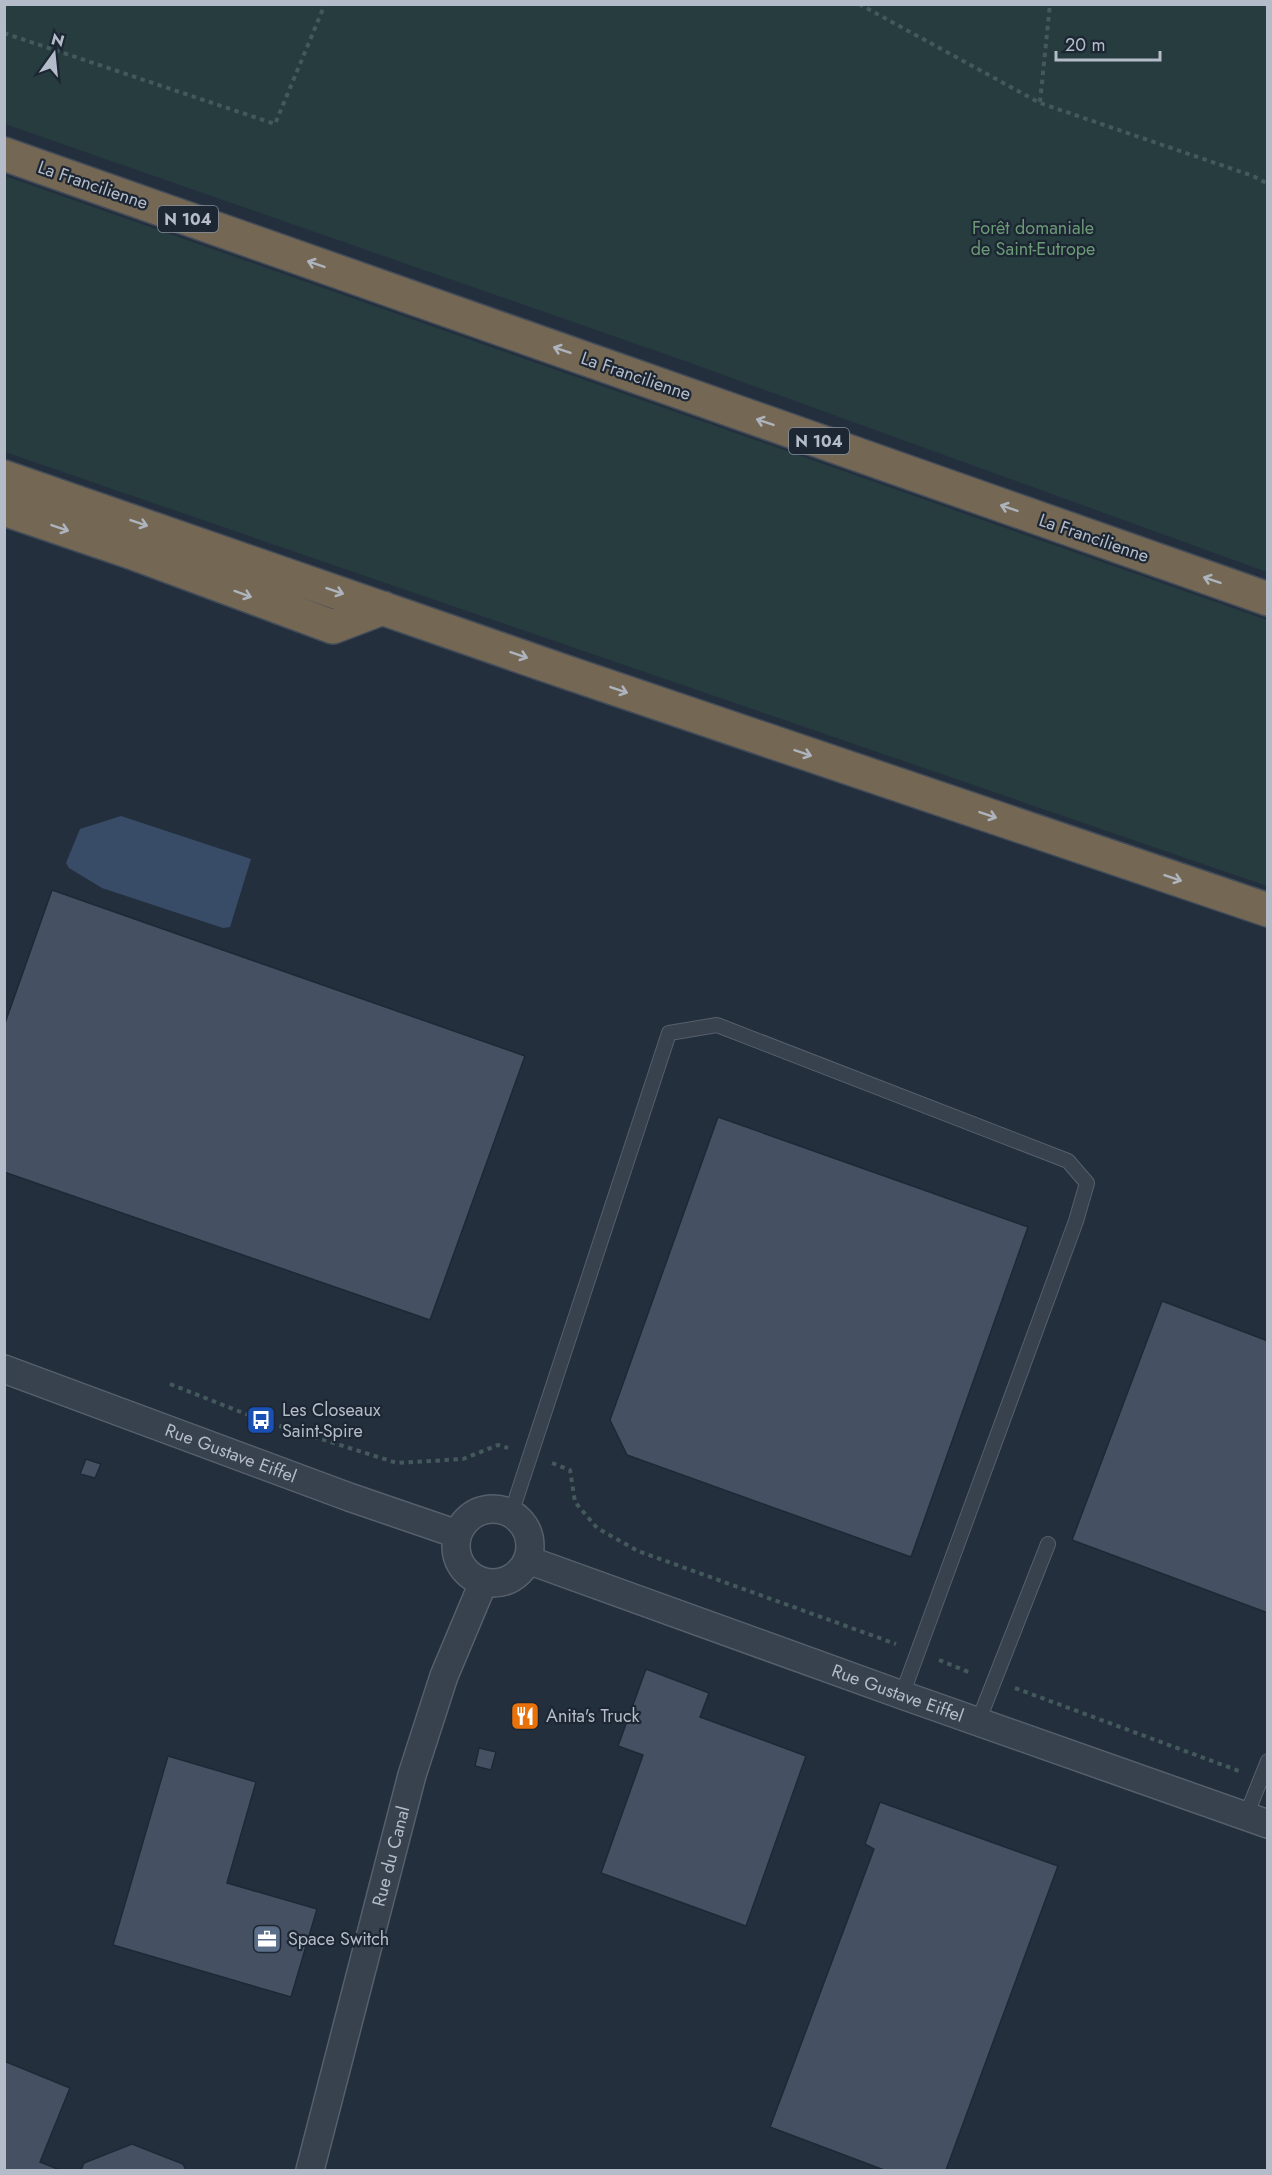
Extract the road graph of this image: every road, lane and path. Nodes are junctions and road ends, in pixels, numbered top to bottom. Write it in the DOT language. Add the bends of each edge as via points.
graph roads {
  1 [pos="325,4"];
  2 [pos="859,4"];
  3 [pos="1050,4"];
  4 [pos="4,33"];
  5 [pos="1040,102"];
  6 [pos="4,154"];
  7 [pos="1268,184"];
  8 [pos="4,477"];
  9 [pos="4,509"];
  10 [pos="1268,599"];
  11 [pos="383,608"];
  12 [pos="1268,910"];
  13 [pos="4,1369"];
  14 [pos="170,1384"];
  15 [pos="531,1455"];
  16 [pos="570,1470"];
  17 [pos="511,1514"];
  18 [pos="457,1534"];
  19 [pos="1048,1544"];
  20 [pos="528,1560"];
  21 [pos="483,1583"];
  22 [pos="902,1695"];
  23 [pos="978,1722"];
  24 [pos="1268,1761"];
  25 [pos="1257,1820"];
  26 [pos="310,2170"];
  1 -- 4 [label="path" via="276,124"];
  2 -- 5 [label="path"];
  3 -- 5 [label="path"];
  5 -- 7 [label="path"];
  10 -- 6 [label="highway, La Francilienne / N 104, one-way"];
  8 -- 11 [label="highway, one-way"];
  9 -- 11 [label="highway, one-way" via="333,627"];
  11 -- 12 [label="highway, one-way"];
  13 -- 18 [label="street, Rue Gustave Eiffel"];
  14 -- 15 [label="path" via="261,1420 397,1463 463,1459 498,1445"];
  15 -- 16 [label="path"];
  15 -- 17 [label="lane"];
  15 -- 22 [label="lane" via="669,1032 717,1025 1068,1161 1087,1184 1076,1221"];
  17 -- 18 [label="street" via="501,1510 479,1511 470,1516"];
  17 -- 20 [label="street" via="530,1539"];
  18 -- 21 [label="street" via="457,1559 467,1574"];
  19 -- 23 [label="lane"];
  20 -- 21 [label="street" via="522,1570 505,1582"];
  20 -- 22 [label="street, Rue Gustave Eiffel"];
  21 -- 26 [label="street, Rue du Canal" via="444,1676 412,1775"];
  22 -- 23 [label="street, Rue Gustave Eiffel"];
  23 -- 25 [label="street, Rue Gustave Eiffel"];
  24 -- 25 [label="lane"];
}
